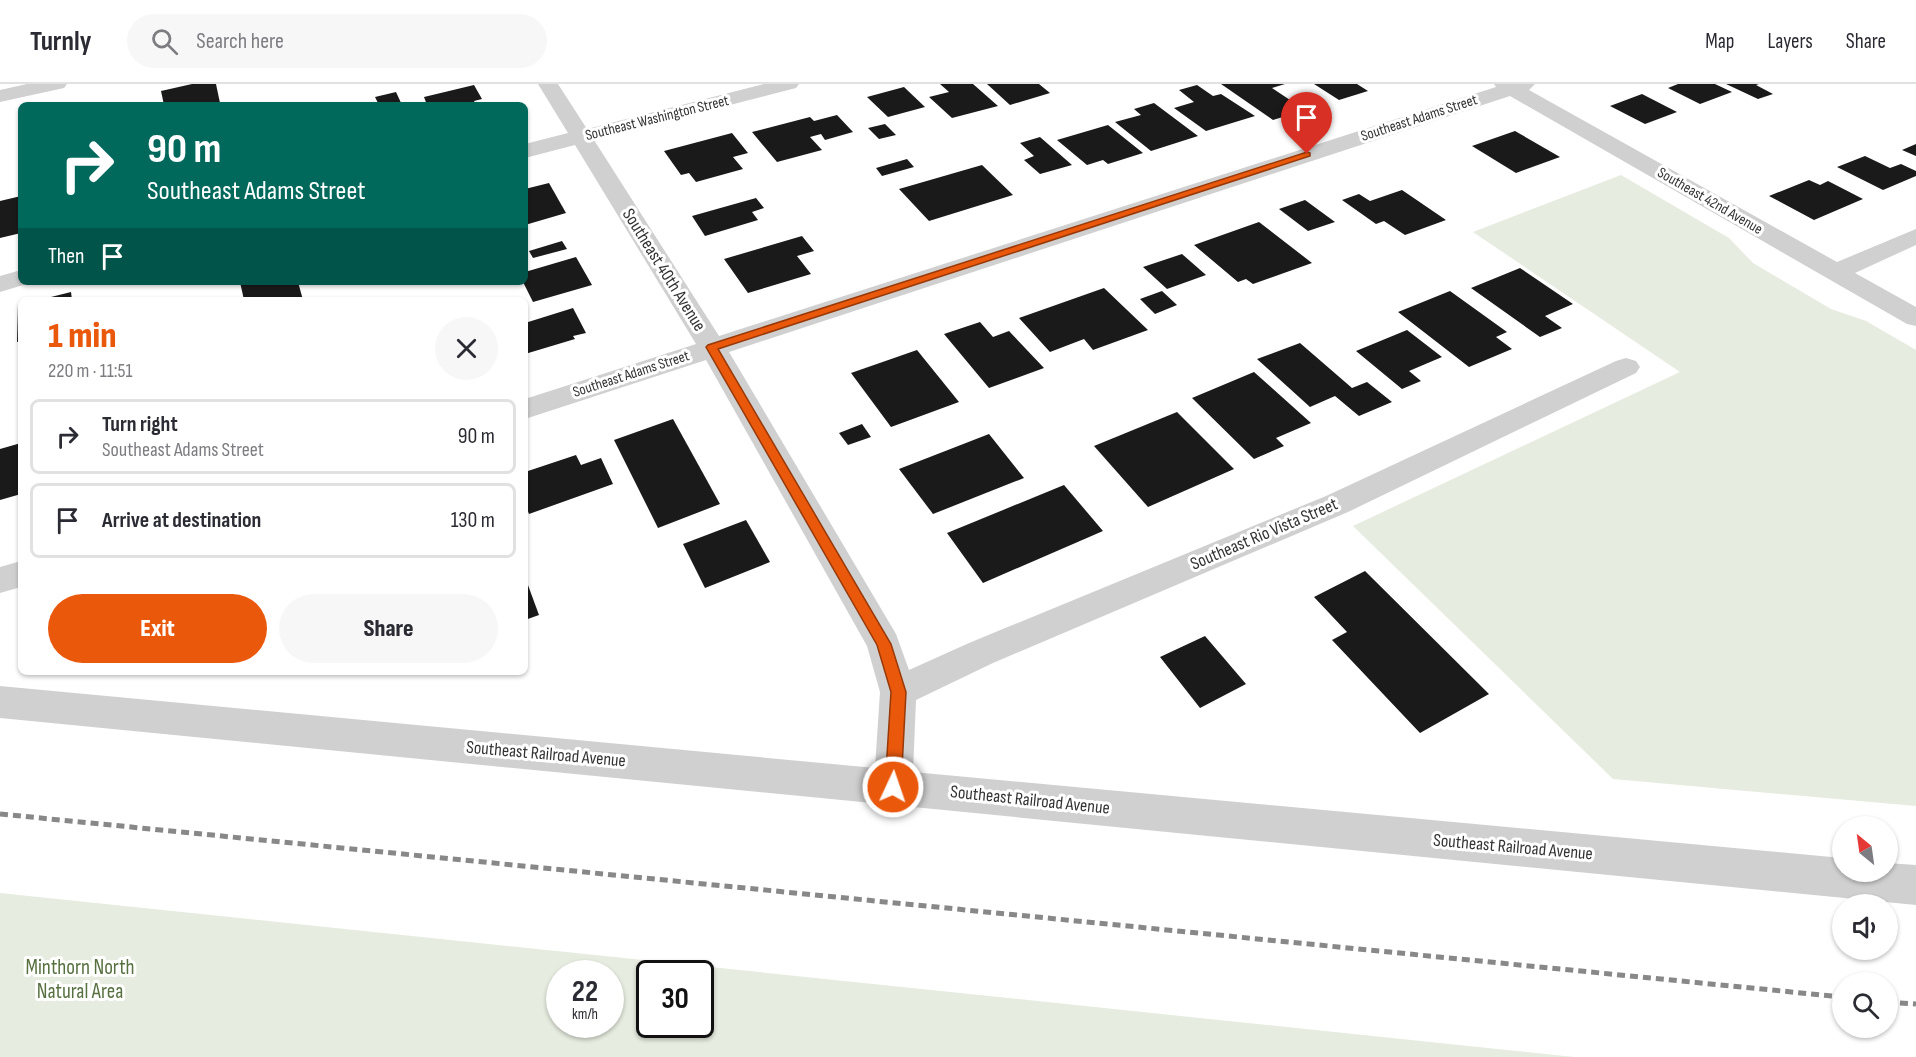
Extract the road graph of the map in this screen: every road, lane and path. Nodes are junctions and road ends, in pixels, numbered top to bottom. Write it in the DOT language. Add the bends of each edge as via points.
graph roads {
  1 [pos="57,84"];
  2 [pos="548,84"];
  3 [pos="789,84"];
  4 [pos="1514,85"];
  5 [pos="0,96"];
  6 [pos="580,137"];
  7 [pos="528,150"];
  8 [pos="1916,236"];
  9 [pos="1836,272"];
  10 [pos="18,279"];
  11 [pos="0,284"];
  12 [pos="1916,318"];
  13 [pos="712,347"];
  14 [pos="1626,367"];
  15 [pos="528,408"];
  16 [pos="18,575"];
  17 [pos="0,580"];
  18 [pos="898,692"];
  19 [pos="0,702"];
  20 [pos="893,787"];
  21 [pos="1916,885"];
  1 -- 5 [label="street"];
  2 -- 6 [label="street, Southeast 40th Avenue"];
  3 -- 6 [label="street, Southeast Washington Street"];
  4 -- 9 [label="street, Southeast 42nd Avenue"];
  4 -- 13 [label="street, Southeast Adams Street"];
  6 -- 7 [label="street, Southeast Washington Street"];
  6 -- 13 [label="street, Southeast 40th Avenue"];
  8 -- 9 [label="street"];
  9 -- 12 [label="street, Southeast 42nd Avenue"];
  10 -- 11 [label="street"];
  13 -- 15 [label="street, Southeast Adams Street"];
  13 -- 18 [label="street, Southeast 40th Avenue" via="884,644"];
  14 -- 18 [label="street, Southeast Rio Vista Street" via="1336,504 981,653"];
  16 -- 17 [label="street"];
  18 -- 20 [label="street, Southeast 40th Avenue"];
  19 -- 20 [label="street, Southeast Railroad Avenue"];
  20 -- 21 [label="street, Southeast Railroad Avenue"];
}
